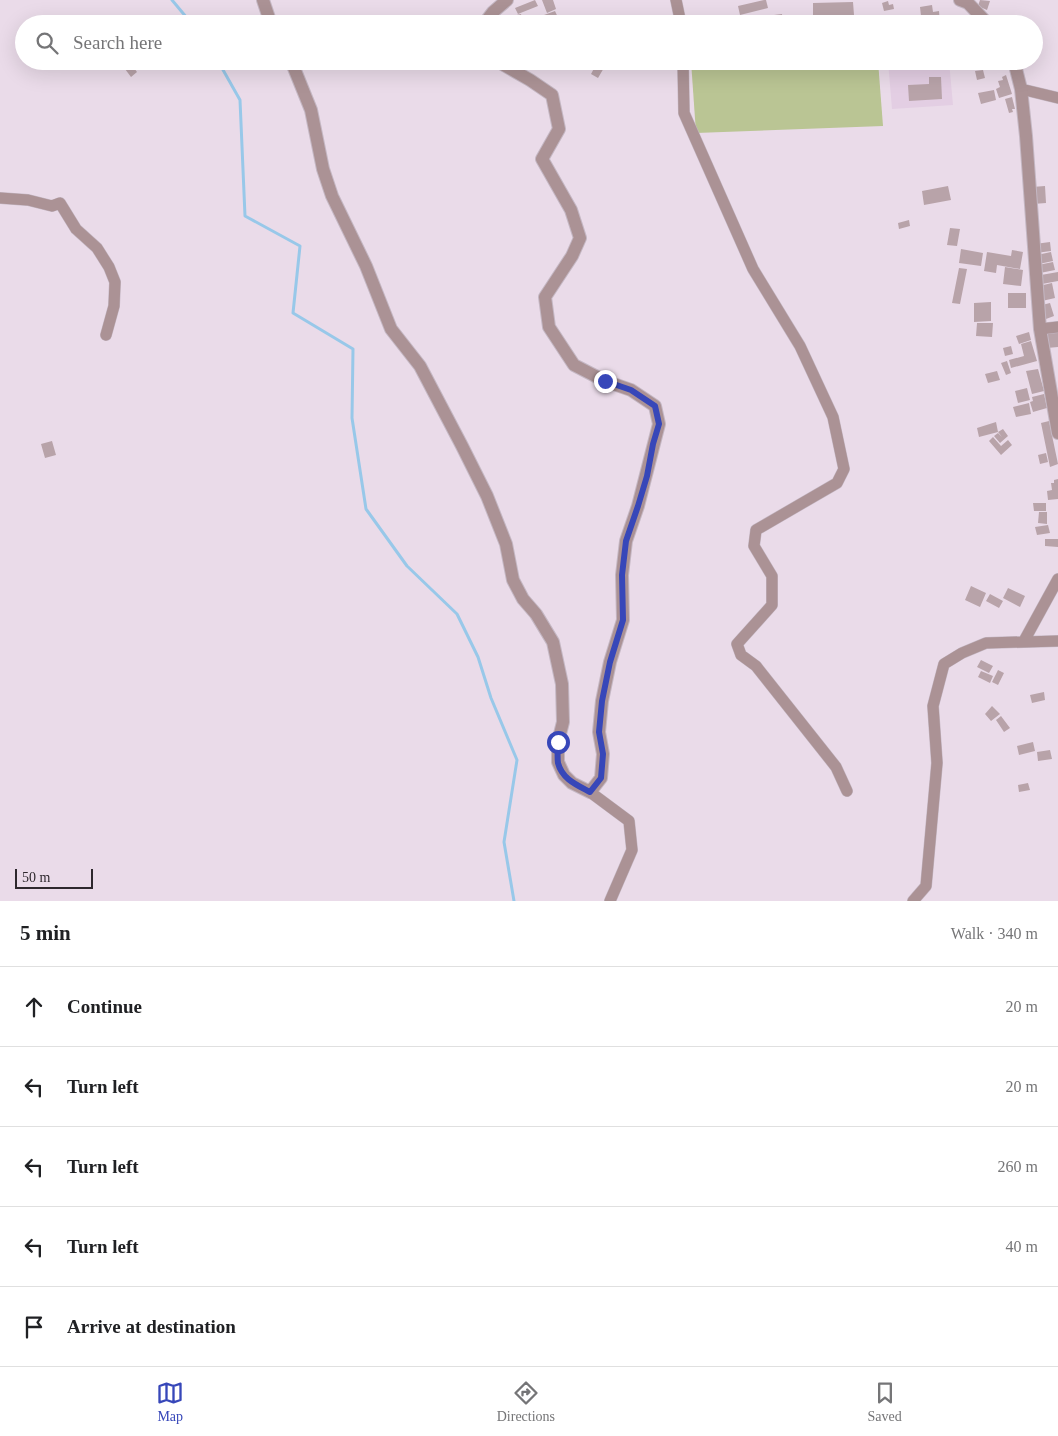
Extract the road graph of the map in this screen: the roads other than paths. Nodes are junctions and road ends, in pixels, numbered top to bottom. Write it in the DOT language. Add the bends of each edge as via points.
graph roads {
  1 [pos="263,0"];
  2 [pos="507,0"];
  3 [pos="676,0"];
  4 [pos="960,0"];
  5 [pos="268,15"];
  6 [pos="491,15"];
  7 [pos="678,15"];
  8 [pos="979,15"];
  9 [pos="295,70"];
  10 [pos="513,70"];
  11 [pos="683,70"];
  12 [pos="1016,70"];
  13 [pos="1021,89"];
  14 [pos="1058,98"];
  15 [pos="0,198"];
  16 [pos="1058,327"];
  17 [pos="1040,329"];
  18 [pos="106,335"];
  19 [pos="1058,433"];
  20 [pos="1058,579"];
  21 [pos="1024,641"];
  22 [pos="1058,641"];
  23 [pos="847,791"];
  24 [pos="590,792"];
  25 [pos="610,901"];
  26 [pos="913,901"];
  1 -- 5 [label="street"];
  2 -- 6 [label="street"];
  3 -- 7 [label="street"];
  4 -- 8 [label="street" via="968,3"];
  9 -- 24 [label="street" via="311,110 332,196 366,266 391,329 420,366 487,496 506,544 513,580 553,642 562,684 563,722 558,762 572,783"];
  10 -- 24 [label="street" via="552,96 558,129 542,159 571,210 580,238 545,297 549,327 574,365 631,390 655,406 659,424 647,476 626,541 622,575 623,620 602,701 599,732 603,754 601,778"];
  11 -- 23 [label="street" via="684,113 752,269 800,346 833,417 844,469 837,483 756,530 754,546 772,576 772,605 737,644 741,655 756,666 836,767"];
  12 -- 13 [label="street"];
  13 -- 14 [label="street"];
  13 -- 17 [label="street"];
  15 -- 18 [label="street" via="52,206 60,203 76,229 98,248 115,282 114,306"];
  16 -- 17 [label="street"];
  17 -- 19 [label="street"];
  20 -- 21 [label="street"];
  21 -- 22 [label="street"];
  21 -- 26 [label="street" via="986,643 962,652 944,664 933,706 938,764 926,886"];
  24 -- 25 [label="street" via="629,821 632,850"];
}
